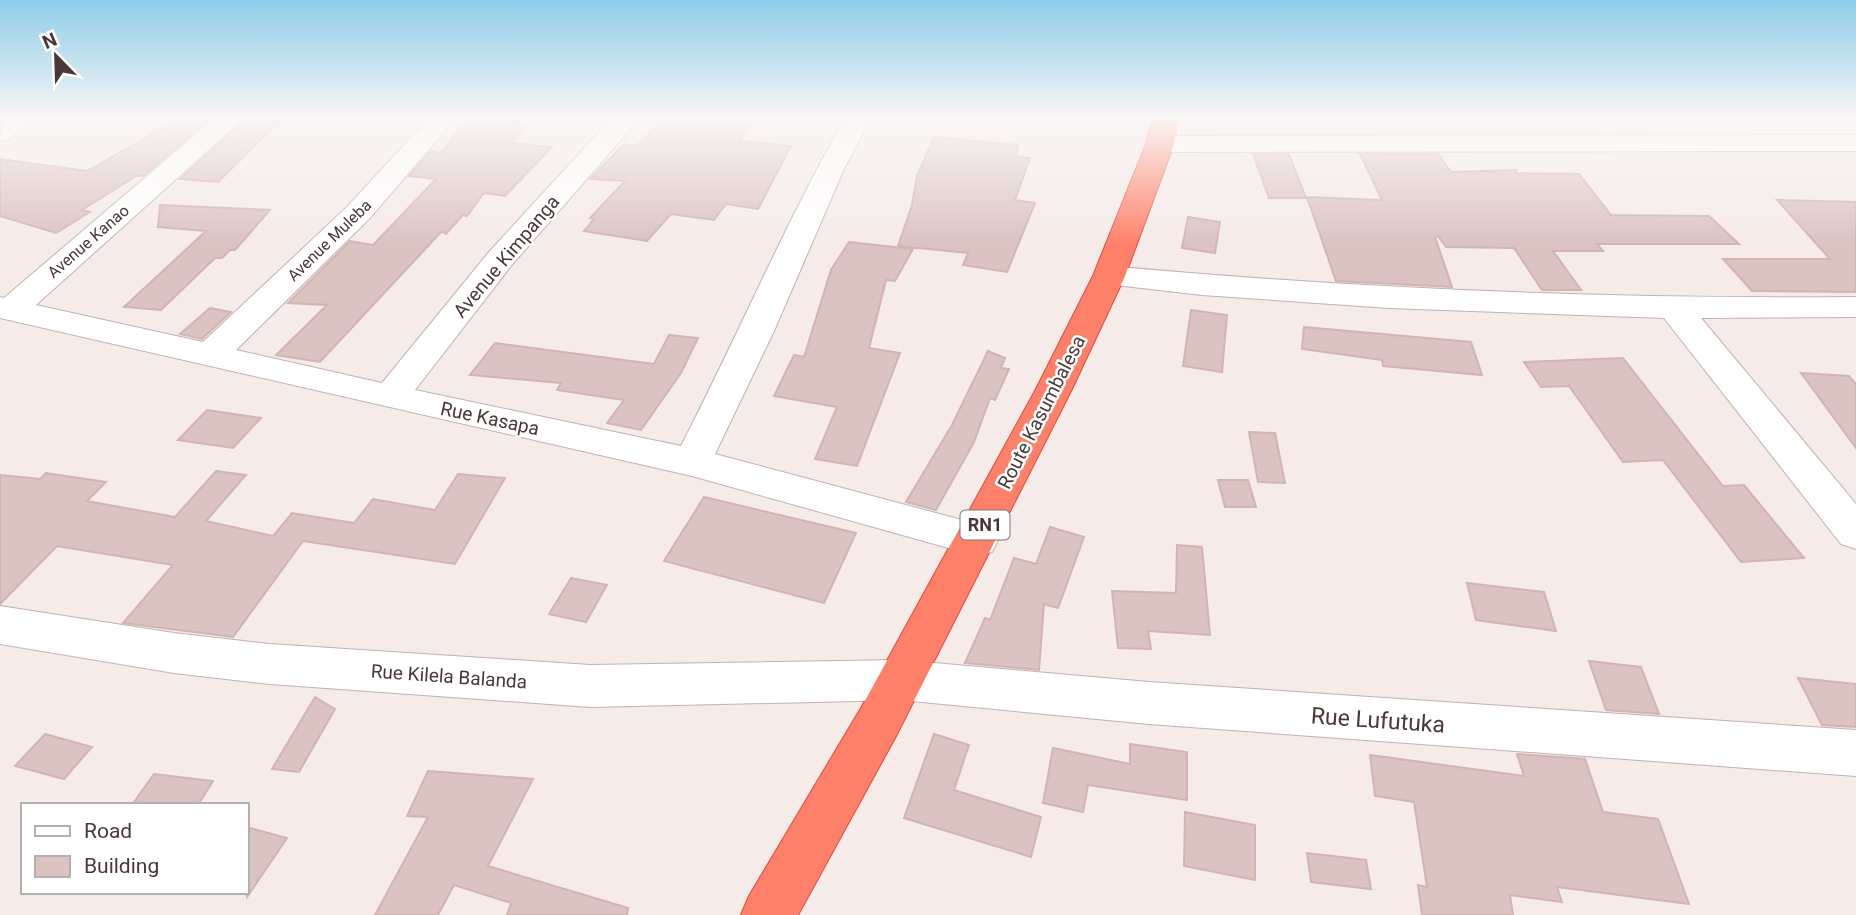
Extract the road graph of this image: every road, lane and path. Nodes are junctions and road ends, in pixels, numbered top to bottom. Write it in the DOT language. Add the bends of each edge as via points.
graph roads {
  1 [pos="180,161"];
  2 [pos="404,161"];
  3 [pos="589,161"];
  4 [pos="835,161"];
  5 [pos="1152,161"];
  6 [pos="1109,276"];
  7 [pos="1856,307"];
  8 [pos="5,308"];
  9 [pos="1676,310"];
  10 [pos="209,355"];
  11 [pos="390,397"];
  12 [pos="692,461"];
  13 [pos="1856,533"];
  14 [pos="977,540"];
  15 [pos="0,625"];
  16 [pos="901,680"];
  17 [pos="1856,754"];
  18 [pos="768,915"];
  1 -- 8 [label="street, Avenue Kanao"];
  2 -- 10 [label="street, Avenue Muleba" via="358,212"];
  3 -- 11 [label="street, Avenue Kimpanga" via="500,259"];
  4 -- 12 [label="street"];
  5 -- 6 [label="highway, Route Kasumbalesa / RN1"];
  6 -- 9 [label="street" via="1391,300"];
  6 -- 14 [label="highway, Route Kasumbalesa / RN1"];
  7 -- 9 [label="street"];
  8 -- 10 [label="street, Rue Kasapa"];
  9 -- 13 [label="street"];
  10 -- 11 [label="street, Rue Kasapa"];
  11 -- 12 [label="street, Rue Kasapa"];
  12 -- 14 [label="street, Rue Kasapa"];
  14 -- 16 [label="highway, Route Kasumbalesa / RN1"];
  15 -- 16 [label="street, Rue Kilela Balanda" via="270,664 590,686"];
  16 -- 17 [label="street, Rue Lufutuka" via="1149,703"];
  16 -- 18 [label="highway, Route Kasumbalesa / RN1"];
}
